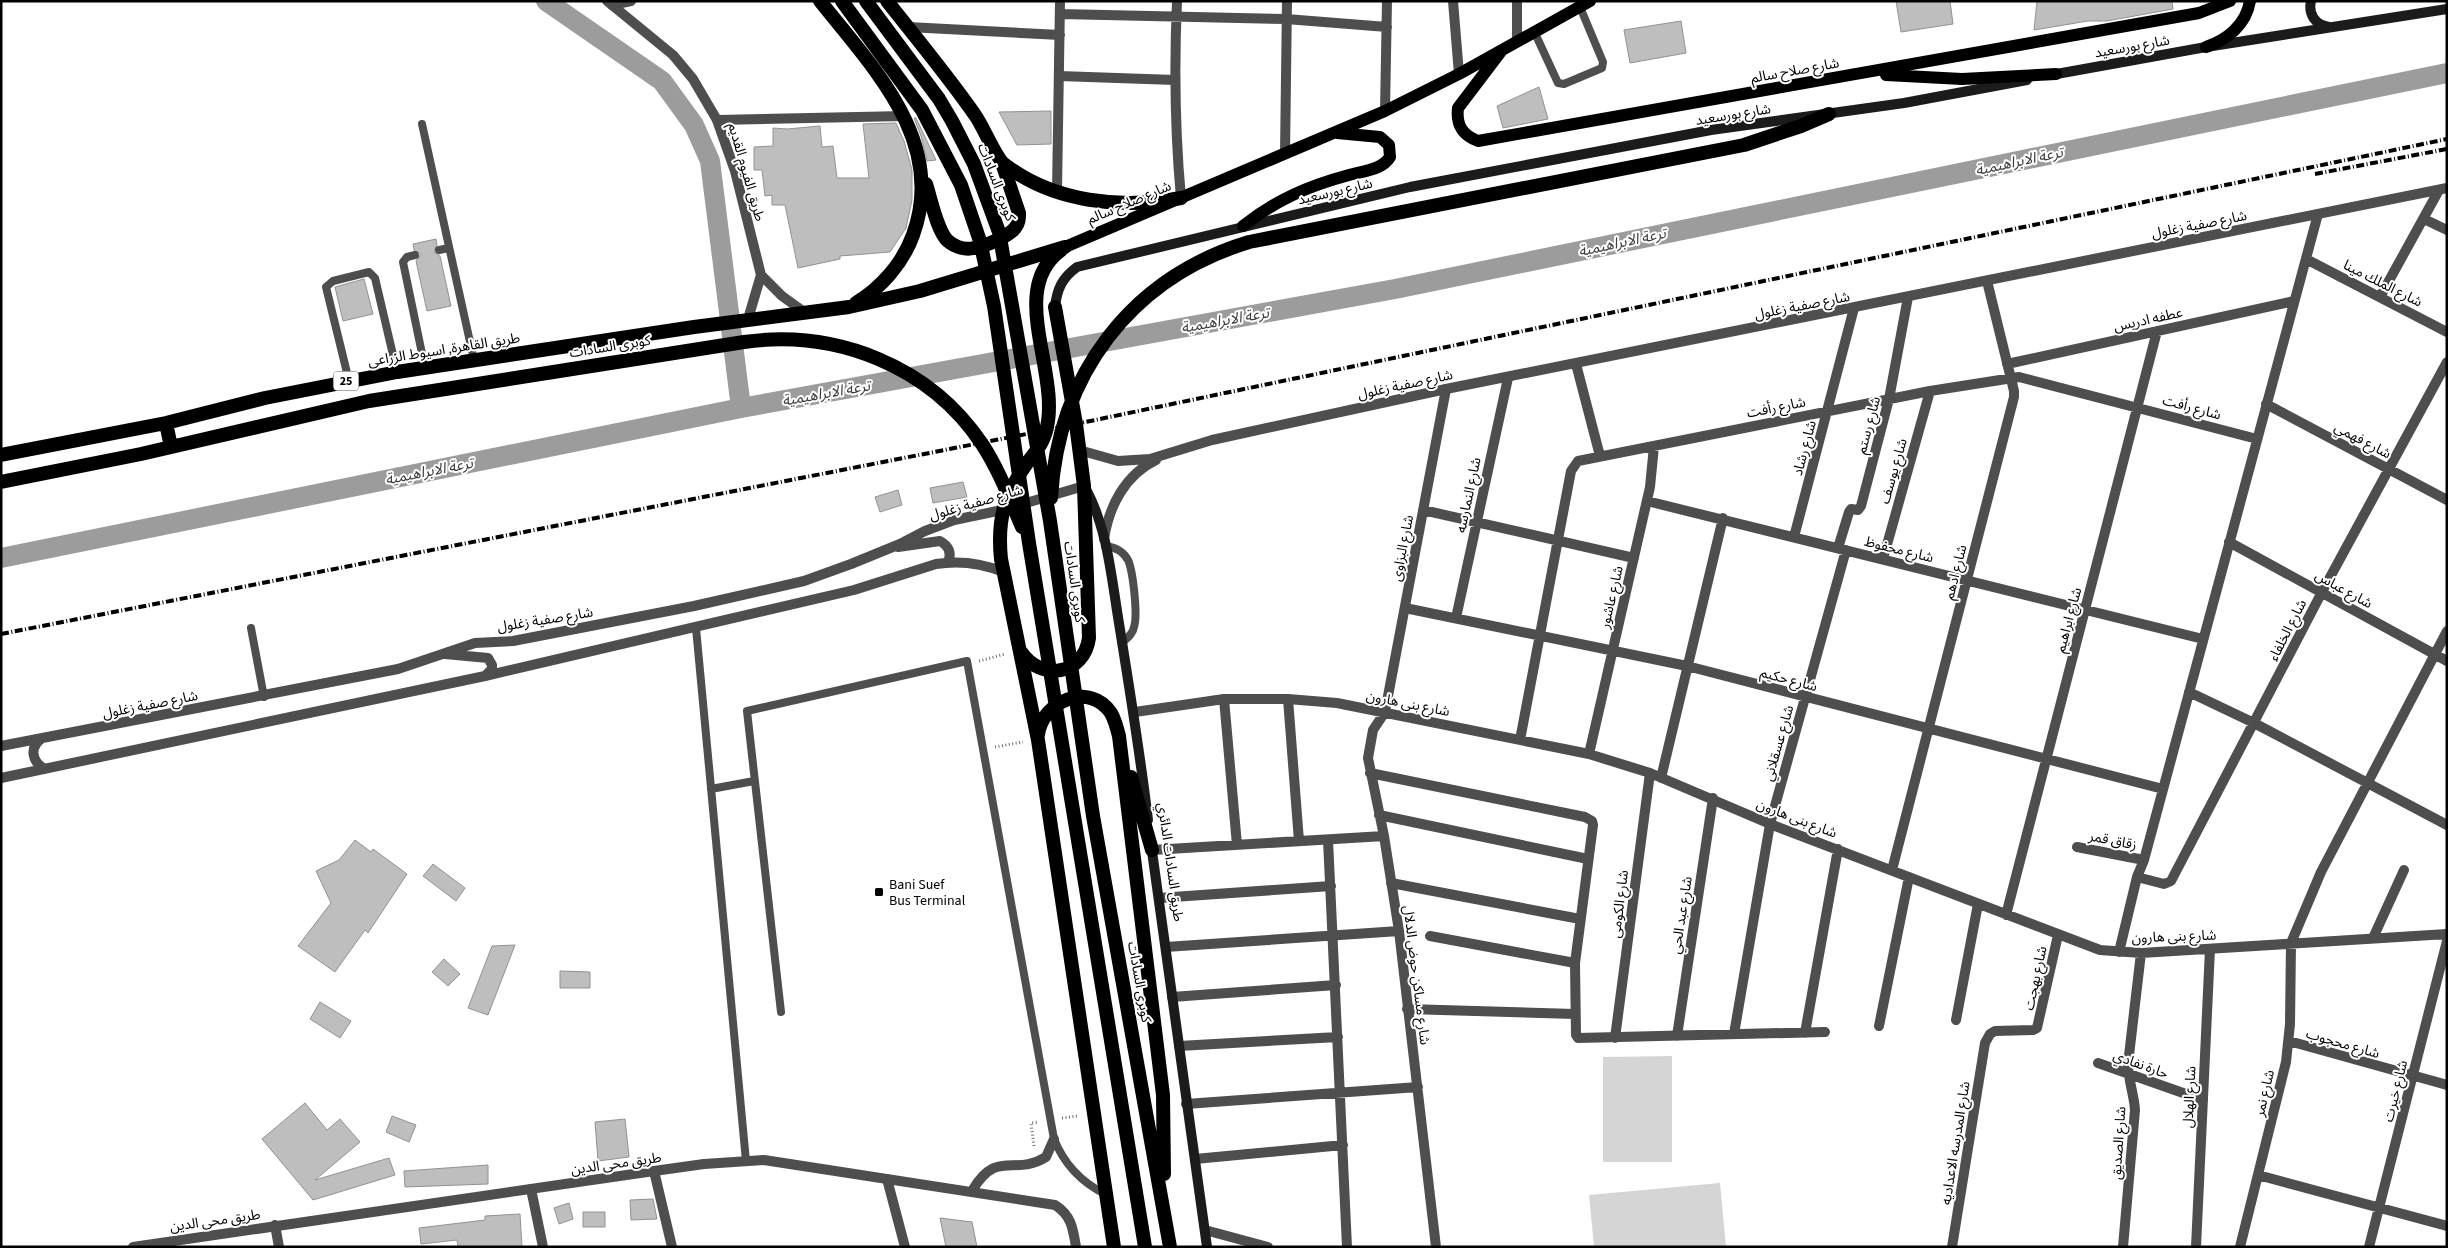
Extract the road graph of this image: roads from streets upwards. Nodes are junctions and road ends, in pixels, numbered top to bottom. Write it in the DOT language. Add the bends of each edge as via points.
graph roads {
  1 [pos="631,1"];
  2 [pos="820,1"];
  3 [pos="842,1"];
  4 [pos="866,1"];
  5 [pos="888,1"];
  6 [pos="1060,1"];
  7 [pos="1177,1"];
  8 [pos="1287,1"];
  9 [pos="1387,1"];
  10 [pos="1453,1"];
  11 [pos="1517,1"];
  12 [pos="2230,1"];
  13 [pos="2250,1"];
  14 [pos="2312,1"];
  15 [pos="609,3"];
  16 [pos="1583,3"];
  17 [pos="2447,9"];
  18 [pos="1060,14"];
  19 [pos="1176,16"];
  20 [pos="1286,20"];
  21 [pos="2335,26"];
  22 [pos="908,27"];
  23 [pos="1386,27"];
  24 [pos="1060,35"];
  25 [pos="1517,42"];
  26 [pos="2206,47"];
  27 [pos="1502,50"];
  28 [pos="1869,73"];
  29 [pos="1459,74"];
  30 [pos="2056,74"];
  31 [pos="1059,76"];
  32 [pos="1175,80"];
  33 [pos="1385,111"];
  34 [pos="1828,114"];
  35 [pos="905,116"];
  36 [pos="717,120"];
  37 [pos="1335,133"];
  38 [pos="1285,154"];
  39 [pos="1002,163"];
  40 [pos="923,173"];
  41 [pos="2443,189"];
  42 [pos="1057,191"];
  43 [pos="1181,198"];
  44 [pos="2318,214"];
  45 [pos="2424,219"];
  46 [pos="1243,226"];
  47 [pos="2447,230"];
  48 [pos="1066,246"];
  49 [pos="2306,259"];
  50 [pos="760,276"];
  51 [pos="1986,281"];
  52 [pos="2380,296"];
  53 [pos="1908,297"];
  54 [pos="2294,301"];
  55 [pos="849,307"];
  56 [pos="1055,307"];
  57 [pos="1854,308"];
  58 [pos="807,314"];
  59 [pos="748,320"];
  60 [pos="2157,331"];
  61 [pos="2447,332"];
  62 [pos="2447,362"];
  63 [pos="1576,364"];
  64 [pos="2007,364"];
  65 [pos="2010,377"];
  66 [pos="1508,378"];
  67 [pos="1446,389"];
  68 [pos="1930,390"];
  69 [pos="1889,399"];
  70 [pos="2266,404"];
  71 [pos="2138,407"];
  72 [pos="1829,411"];
  73 [pos="166,423"];
  74 [pos="2257,439"];
  75 [pos="1654,446"];
  76 [pos="171,447"];
  77 [pos="1079,450"];
  78 [pos="1,455"];
  79 [pos="1166,455"];
  80 [pos="1600,456"];
  81 [pos="2389,470"];
  82 [pos="1,482"];
  83 [pos="1084,486"];
  84 [pos="2447,500"];
  85 [pos="1647,501"];
  86 [pos="1002,510"];
  87 [pos="1423,510"];
  88 [pos="1723,518"];
  89 [pos="1050,521"];
  90 [pos="1477,522"];
  91 [pos="1794,537"];
  92 [pos="1559,541"];
  93 [pos="1105,542"];
  94 [pos="2228,542"];
  95 [pos="1029,543"];
  96 [pos="892,547"];
  97 [pos="1842,549"];
  98 [pos="1634,558"];
  99 [pos="1883,559"];
  100 [pos="948,562"];
  101 [pos="1004,572"];
  102 [pos="1967,580"];
  103 [pos="2322,592"];
  104 [pos="1405,608"];
  105 [pos="2085,609"];
  106 [pos="1456,618"];
  107 [pos="2447,631"];
  108 [pos="1539,635"];
  109 [pos="2203,639"];
  110 [pos="1020,650"];
  111 [pos="1613,650"];
  112 [pos="444,654"];
  113 [pos="2434,654"];
  114 [pos="2447,661"];
  115 [pos="1687,666"];
  116 [pos="485,676"];
  117 [pos="2189,692"];
  118 [pos="1805,698"];
  119 [pos="1224,699"];
  120 [pos="1288,699"];
  121 [pos="1134,712"];
  122 [pos="1385,712"];
  123 [pos="2254,723"];
  124 [pos="1928,729"];
  125 [pos="1119,736"];
  126 [pos="41,739"];
  127 [pos="1038,740"];
  128 [pos="1520,740"];
  129 [pos="1,746"];
  130 [pos="1589,754"];
  131 [pos="2046,759"];
  132 [pos="45,769"];
  133 [pos="1370,773"];
  134 [pos="1650,773"];
  135 [pos="1,778"];
  136 [pos="1660,778"];
  137 [pos="2369,782"];
  138 [pos="2163,789"];
  139 [pos="1713,798"];
  140 [pos="1379,815"];
  141 [pos="1770,824"];
  142 [pos="2447,824"];
  143 [pos="1384,836"];
  144 [pos="1328,840"];
  145 [pos="1300,842"];
  146 [pos="1237,845"];
  147 [pos="2077,848"];
  148 [pos="1838,849"];
  149 [pos="1152,850"];
  150 [pos="1588,859"];
  151 [pos="2144,860"];
  152 [pos="1892,870"];
  153 [pos="2404,870"];
  154 [pos="1909,877"];
  155 [pos="2136,877"];
  156 [pos="1392,883"];
  157 [pos="1331,886"];
  158 [pos="1159,898"];
  159 [pos="1978,904"];
  160 [pos="2006,915"];
  161 [pos="1580,919"];
  162 [pos="1399,931"];
  163 [pos="2447,934"];
  164 [pos="2058,935"];
  165 [pos="1334,936"];
  166 [pos="1430,936"];
  167 [pos="2373,938"];
  168 [pos="2447,941"];
  169 [pos="2291,943"];
  170 [pos="1166,948"];
  171 [pos="2210,949"];
  172 [pos="2119,952"];
  173 [pos="2141,953"];
  174 [pos="1575,963"];
  175 [pos="1336,985"];
  176 [pos="1172,997"];
  177 [pos="1408,1009"];
  178 [pos="1576,1014"];
  179 [pos="1956,1020"];
  180 [pos="1879,1026"];
  181 [pos="1826,1032"];
  182 [pos="1805,1033"];
  183 [pos="1734,1034"];
  184 [pos="1677,1036"];
  185 [pos="1338,1037"];
  186 [pos="1615,1038"];
  187 [pos="2289,1042"];
  188 [pos="1985,1043"];
  189 [pos="1179,1046"];
  190 [pos="2098,1063"];
  191 [pos="2128,1075"];
  192 [pos="2413,1077"];
  193 [pos="2447,1086"];
  194 [pos="1418,1087"];
  195 [pos="1340,1093"];
  196 [pos="2203,1100"];
  197 [pos="1186,1104"];
  198 [pos="1054,1139"];
  199 [pos="1343,1145"];
  200 [pos="1194,1159"];
  201 [pos="654,1171"];
  202 [pos="2258,1175"];
  203 [pos="887,1179"];
  204 [pos="531,1189"];
  205 [pos="972,1192"];
  206 [pos="1163,1202"];
  207 [pos="2379,1208"];
  208 [pos="275,1226"];
  209 [pos="2447,1226"];
  210 [pos="1205,1230"];
  211 [pos="175,1243"];
  212 [pos="133,1247"];
  213 [pos="279,1247"];
  214 [pos="543,1247"];
  215 [pos="672,1247"];
  216 [pos="905,1247"];
  217 [pos="1076,1247"];
  218 [pos="1114,1247"];
  219 [pos="1145,1247"];
  220 [pos="1170,1247"];
  221 [pos="1207,1247"];
  222 [pos="1268,1247"];
  223 [pos="1347,1247"];
  224 [pos="1436,1247"];
  225 [pos="1952,1247"];
  226 [pos="2123,1247"];
  227 [pos="2196,1247"];
  228 [pos="2240,1247"];
  229 [pos="2369,1247"];
  1 -- 15 [label="street"];
  2 -- 35 [label="highway" via="868,61"];
  3 -- 95 [label="highway, كوبرى السادات" via="922,110 961,185 980,242 994,306"];
  4 -- 89 [label="highway, كوبرى السادات" via="939,99 974,164 999,232"];
  5 -- 22 [label="highway"];
  6 -- 18 [label="street"];
  7 -- 19 [label="street"];
  8 -- 20 [label="street"];
  9 -- 23 [label="street"];
  10 -- 29 [label="street"];
  11 -- 25 [label="street"];
  12 -- 28 [label="main road, شارع صلاح سالم" via="2199,13"];
  13 -- 26 [label="main road" via="2237,28 2228,37"];
  14 -- 21 [label="main road" via="2312,17 2326,27"];
  15 -- 36 [label="street, طريق الفيوم القديم" via="661,44 683,67"];
  16 -- 25 [label="main road, شارع صلاح سالم"];
  17 -- 21 [label="main road, شارع بورسعيد"];
  18 -- 19 [label="street"];
  18 -- 24 [label="street"];
  19 -- 20 [label="street"];
  19 -- 32 [label="street"];
  20 -- 23 [label="street"];
  20 -- 38 [label="street"];
  21 -- 26 [label="main road, شارع بورسعيد"];
  22 -- 24 [label="street"];
  22 -- 39 [label="highway" via="963,97"];
  23 -- 33 [label="street"];
  24 -- 31 [label="street"];
  25 -- 27 [label="main road, شارع صلاح سالم"];
  26 -- 30 [label="main road, شارع بورسعيد"];
  27 -- 28 [label="main road, شارع صلاح سالم" via="1458,108 1456,118 1468,137 1478,140"];
  27 -- 29 [label="main road, شارع صلاح سالم"];
  28 -- 30 [label="main road" via="1962,79"];
  29 -- 33 [label="main road, شارع صلاح سالم"];
  30 -- 34 [label="main road, شارع بورسعيد"];
  31 -- 32 [label="street"];
  31 -- 42 [label="street"];
  32 -- 43 [label="street"];
  33 -- 37 [label="main road, شارع صلاح سالم"];
  34 -- 46 [label="main road, شارع بورسعيد" via="1711,130 1410,187"];
  34 -- 89 [label="highway" via="1787,132 1744,145 1249,242 1222,250 1187,267 1126,314 1092,360 1079,386 1058,448"];
  35 -- 36 [label="street"];
  35 -- 40 [label="highway"];
  36 -- 50 [label="street, طريق الفيوم القديم" via="735,171"];
  37 -- 38 [label="main road, شارع صلاح سالم"];
  37 -- 46 [label="main road" via="1380,137 1389,145 1390,157 1382,166 1298,191"];
  38 -- 43 [label="main road, شارع صلاح سالم"];
  39 -- 40 [label="highway" via="1019,221 1008,234 974,248 955,246 942,233"];
  39 -- 42 [label="highway"];
  40 -- 55 [label="highway" via="920,214 905,253 883,283"];
  41 -- 44 [label="street, شارع صفية زغلول"];
  41 -- 45 [label="street"];
  42 -- 43 [label="highway" via="1097,201 1130,204"];
  43 -- 48 [label="main road, شارع صلاح سالم"];
  44 -- 49 [label="street"];
  44 -- 51 [label="street, شارع صفية زغلول"];
  45 -- 47 [label="street"];
  45 -- 52 [label="street"];
  46 -- 56 [label="main road, شارع بورسعيد" via="1077,267 1060,284"];
  48 -- 55 [label="highway, شارع صلاح سالم" via="929,288"];
  48 -- 86 [label="highway" via="1041,274 1035,299 1049,387 1047,430 1012,486"];
  49 -- 52 [label="street, شارع الملك مينا"];
  49 -- 54 [label="street"];
  50 -- 58 [label="street"];
  50 -- 59 [label="street, طريق الفيوم القديم"];
  51 -- 53 [label="street, شارع صفية زغلول"];
  51 -- 64 [label="street, شارع ادهم"];
  52 -- 61 [label="street, شارع الملك مينا"];
  53 -- 57 [label="street, شارع صفية زغلول"];
  53 -- 69 [label="street, شارع رستم"];
  54 -- 60 [label="street, عطفه ادريس"];
  54 -- 70 [label="street"];
  55 -- 58 [label="highway, شارع صلاح سالم"];
  56 -- 77 [label="highway"];
  57 -- 63 [label="street, شارع صفية زغلول"];
  57 -- 72 [label="street, شارع رشاد"];
  58 -- 59 [label="highway, شارع صلاح سالم"];
  59 -- 73 [label="highway, طريق القاهرة, اسيوط الزراعى / 25" via="398,372 265,398"];
  60 -- 64 [label="street, عطفه ادريس"];
  60 -- 71 [label="street, شارع ابراهيم"];
  62 -- 81 [label="street, شارع الخلفاء"];
  63 -- 66 [label="street, شارع صفية زغلول"];
  63 -- 80 [label="street"];
  64 -- 65 [label="street, شارع ادهم"];
  65 -- 68 [label="street, شارع رأفت"];
  65 -- 71 [label="street, شارع رأفت" via="2028,378"];
  65 -- 102 [label="street, شارع ادهم" via="2014,398"];
  66 -- 67 [label="street, شارع صفية زغلول"];
  66 -- 90 [label="street, شارع النمارسه"];
  67 -- 79 [label="street, شارع صفية زغلول" via="1212,440"];
  67 -- 87 [label="street, شارع البزاوى"];
  68 -- 69 [label="street, شارع رأفت"];
  68 -- 99 [label="street, شارع يوسف"];
  69 -- 72 [label="street, شارع رأفت"];
  69 -- 97 [label="street, شارع رستم" via="1860,509 1849,512"];
  70 -- 74 [label="street"];
  70 -- 81 [label="street, شارع فهمي"];
  71 -- 74 [label="street, شارع رأفت"];
  71 -- 105 [label="street, شارع ابراهيم"];
  72 -- 75 [label="street, شارع رأفت"];
  72 -- 91 [label="street, شارع رشاد"];
  73 -- 76 [label="highway"];
  73 -- 78 [label="highway, طريق القاهرة, اسيوط الزراعى / 25"];
  74 -- 94 [label="street"];
  75 -- 80 [label="street, شارع رأفت"];
  75 -- 85 [label="street, شارع عاشور"];
  76 -- 82 [label="highway, 25"];
  76 -- 95 [label="highway, كوبرى السادات / 25" via="369,401 767,339 803,339 854,349 896,367 953,408 983,445"];
  77 -- 79 [label="street, شارع صفية زغلول" via="1118,461"];
  77 -- 83 [label="highway"];
  79 -- 93 [label="street, شارع صفية زغلول" via="1139,471 1118,495 1111,509"];
  80 -- 92 [label="street, شارع رأفت" via="1578,461 1572,467"];
  81 -- 84 [label="street, شارع فهمي"];
  81 -- 103 [label="street, شارع الخلفاء"];
  83 -- 86 [label="street, شارع صفية زغلول"];
  83 -- 93 [label="main road, طريق السادات الدائري" via="1096,510"];
  83 -- 110 [label="highway" via="1087,652 1068,668 1050,671 1032,664"];
  85 -- 88 [label="street, شارع محفوظ"];
  85 -- 98 [label="street, شارع عاشور"];
  86 -- 96 [label="street, شارع صفية زغلول" via="954,520"];
  86 -- 101 [label="highway" via="998,534"];
  87 -- 90 [label="street"];
  87 -- 104 [label="street, شارع البزاوى"];
  88 -- 91 [label="street, شارع محفوظ"];
  88 -- 115 [label="street"];
  89 -- 206 [label="highway, كوبرى السادات" via="1093,816"];
  90 -- 92 [label="street"];
  90 -- 106 [label="street, شارع النمارسه"];
  91 -- 97 [label="street, شارع محفوظ"];
  92 -- 98 [label="street"];
  92 -- 108 [label="street, شارع رأفت"];
  93 -- 121 [label="main road, طريق السادات الدائري"];
  94 -- 103 [label="street, شارع عباس"];
  94 -- 109 [label="street"];
  95 -- 219 [label="highway, كوبرى السادات"];
  96 -- 100 [label="street" via="940,541 950,552"];
  96 -- 112 [label="street, شارع صفية زغلول" via="804,581 561,632 475,643"];
  97 -- 99 [label="street, شارع محفوظ"];
  97 -- 118 [label="street, شارع عسقلاني"];
  98 -- 111 [label="street, شارع عاشور"];
  99 -- 102 [label="street, شارع محفوظ"];
  100 -- 101 [label="street" via="976,563"];
  100 -- 116 [label="street" via="854,590"];
  101 -- 110 [label="highway"];
  102 -- 105 [label="street, شارع محفوظ"];
  102 -- 124 [label="street, شارع ادهم"];
  103 -- 113 [label="street, شارع عباس"];
  103 -- 123 [label="street, شارع الخلفاء"];
  104 -- 106 [label="street, شارع حكيم"];
  104 -- 122 [label="street, شارع البزاوى"];
  105 -- 109 [label="street, شارع محفوظ"];
  105 -- 131 [label="street, شارع ابراهيم"];
  106 -- 108 [label="street, شارع حكيم"];
  107 -- 113 [label="street"];
  108 -- 111 [label="street, شارع حكيم"];
  108 -- 128 [label="street, شارع رأفت"];
  109 -- 117 [label="street"];
  110 -- 127 [label="highway"];
  111 -- 115 [label="street, شارع حكيم"];
  111 -- 130 [label="street, شارع عاشور"];
  112 -- 116 [label="street" via="488,658 492,670"];
  112 -- 126 [label="street, شارع صفية زغلول" via="398,670"];
  113 -- 114 [label="street, شارع عباس"];
  113 -- 137 [label="street"];
  115 -- 118 [label="street, شارع حكيم"];
  115 -- 136 [label="street"];
  116 -- 132 [label="street"];
  117 -- 123 [label="street"];
  117 -- 138 [label="street"];
  118 -- 124 [label="street, شارع حكيم"];
  118 -- 141 [label="street, شارع عسقلاني"];
  119 -- 120 [label="street, شارع بنى هارون"];
  119 -- 121 [label="street, شارع بنى هارون"];
  119 -- 146 [label="street"];
  120 -- 122 [label="street, شارع بنى هارون"];
  120 -- 145 [label="street"];
  121 -- 149 [label="main road, طريق السادات الدائري"];
  122 -- 128 [label="street, شارع بنى هارون"];
  122 -- 133 [label="street, شارع مساكن حوض الدلال" via="1371,736"];
  123 -- 137 [label="street"];
  123 -- 155 [label="street, شارع الخلفاء" via="2171,881 2164,884"];
  124 -- 131 [label="street, شارع حكيم"];
  124 -- 152 [label="street, شارع ادهم"];
  125 -- 127 [label="highway" via="1111,713 1101,704 1089,698 1075,697 1062,700 1042,718"];
  125 -- 149 [label="highway"];
  125 -- 206 [label="highway" via="1163,1095"];
  126 -- 129 [label="street, شارع صفية زغلول"];
  126 -- 132 [label="street" via="33,752 36,763"];
  127 -- 218 [label="highway"];
  128 -- 130 [label="street, شارع بنى هارون"];
  130 -- 134 [label="street, شارع بنى هارون"];
  131 -- 138 [label="street, شارع حكيم"];
  131 -- 160 [label="street, شارع ابراهيم"];
  132 -- 135 [label="street"];
  133 -- 140 [label="street, شارع مساكن حوض الدلال"];
  133 -- 150 [label="street" via="1589,818 1593,825"];
  134 -- 136 [label="street, شارع بنى هارون"];
  134 -- 186 [label="street, شارع الكومى"];
  136 -- 139 [label="street, شارع بنى هارون"];
  137 -- 142 [label="street"];
  137 -- 169 [label="street" via="2321,872"];
  138 -- 151 [label="street"];
  139 -- 141 [label="street, شارع بنى هارون"];
  139 -- 184 [label="street, شارع عبد الحي"];
  140 -- 143 [label="street, شارع مساكن حوض الدلال"];
  140 -- 150 [label="street"];
  141 -- 148 [label="street, شارع بنى هارون"];
  141 -- 183 [label="street, شارع عسقلاني"];
  143 -- 144 [label="street"];
  143 -- 156 [label="street, شارع مساكن حوض الدلال"];
  144 -- 145 [label="street"];
  144 -- 157 [label="street"];
  145 -- 146 [label="street"];
  146 -- 149 [label="street"];
  147 -- 151 [label="street, زقاق قمر"];
  148 -- 152 [label="street, شارع بنى هارون"];
  148 -- 182 [label="street"];
  149 -- 158 [label="main road, طريق السادات الدائري"];
  150 -- 161 [label="street"];
  151 -- 155 [label="street"];
  152 -- 154 [label="street, شارع بنى هارون"];
  153 -- 167 [label="street"];
  154 -- 159 [label="street, شارع بنى هارون"];
  154 -- 180 [label="street"];
  155 -- 172 [label="street"];
  156 -- 161 [label="street"];
  156 -- 162 [label="street, شارع مساكن حوض الدلال"];
  157 -- 158 [label="street"];
  157 -- 165 [label="street"];
  158 -- 170 [label="main road, طريق السادات الدائري"];
  159 -- 160 [label="street, شارع بنى هارون"];
  159 -- 179 [label="street"];
  160 -- 164 [label="street, شارع بنى هارون"];
  161 -- 174 [label="street"];
  162 -- 165 [label="street"];
  162 -- 177 [label="street, شارع مساكن حوض الدلال"];
  163 -- 167 [label="street, شارع بنى هارون"];
  164 -- 172 [label="street, شارع بنى هارون" via="2100,950"];
  164 -- 188 [label="street, شارع بهجت" via="2037,1028 1995,1031"];
  165 -- 170 [label="street"];
  165 -- 175 [label="street"];
  166 -- 174 [label="street"];
  167 -- 169 [label="street, شارع بنى هارون"];
  168 -- 192 [label="street, شارع خيرت"];
  169 -- 171 [label="street, شارع بنى هارون"];
  169 -- 187 [label="street, شارع نمر"];
  170 -- 176 [label="main road, طريق السادات الدائري"];
  171 -- 173 [label="street, شارع بنى هارون"];
  171 -- 196 [label="street, شارع الهلال"];
  172 -- 173 [label="street, شارع بنى هارون"];
  173 -- 191 [label="street, شارع الصديق"];
  174 -- 178 [label="street"];
  175 -- 176 [label="street"];
  175 -- 185 [label="street"];
  176 -- 189 [label="main road, طريق السادات الدائري"];
  177 -- 178 [label="street"];
  177 -- 194 [label="street, شارع مساكن حوض الدلال"];
  178 -- 186 [label="street" via="1578,1038"];
  181 -- 182 [label="street"];
  182 -- 183 [label="street"];
  183 -- 184 [label="street"];
  184 -- 186 [label="street"];
  185 -- 189 [label="street"];
  185 -- 195 [label="street"];
  187 -- 192 [label="street, شارع محجوب"];
  187 -- 202 [label="street, شارع نمر"];
  188 -- 225 [label="street, شارع المدرسه الاعداديه"];
  189 -- 197 [label="main road, طريق السادات الدائري"];
  190 -- 191 [label="street, حارة نفادي"];
  191 -- 196 [label="street, حارة نفادي"];
  191 -- 226 [label="street, شارع الصديق" via="2135,1110"];
  192 -- 193 [label="street, شارع محجوب"];
  192 -- 207 [label="street, شارع خيرت"];
  194 -- 195 [label="street"];
  194 -- 224 [label="street, شارع مساكن حوض الدلال"];
  195 -- 197 [label="street"];
  195 -- 199 [label="street"];
  196 -- 227 [label="street, شارع الهلال"];
  197 -- 200 [label="main road, طريق السادات الدائري"];
  198 -- 205 [label="street" via="1046,1157 1028,1165 994,1167 980,1178"];
  199 -- 200 [label="street"];
  199 -- 223 [label="street"];
  200 -- 210 [label="main road, طريق السادات الدائري"];
  201 -- 203 [label="street, طريق محى الدين" via="764,1160"];
  201 -- 204 [label="street, طريق محى الدين"];
  201 -- 215 [label="street"];
  202 -- 207 [label="street"];
  202 -- 228 [label="street, شارع نمر"];
  203 -- 205 [label="street, طريق محى الدين"];
  203 -- 216 [label="street"];
  204 -- 208 [label="street, طريق محى الدين"];
  204 -- 214 [label="street"];
  205 -- 217 [label="street, طريق محى الدين" via="1055,1205 1070,1219"];
  206 -- 220 [label="highway"];
  207 -- 209 [label="street"];
  207 -- 229 [label="street, شارع خيرت"];
  208 -- 211 [label="street, طريق محى الدين"];
  208 -- 213 [label="street"];
  210 -- 221 [label="main road, طريق السادات الدائري"];
  210 -- 222 [label="street"];
  211 -- 212 [label="street, طريق محى الدين"];
}
